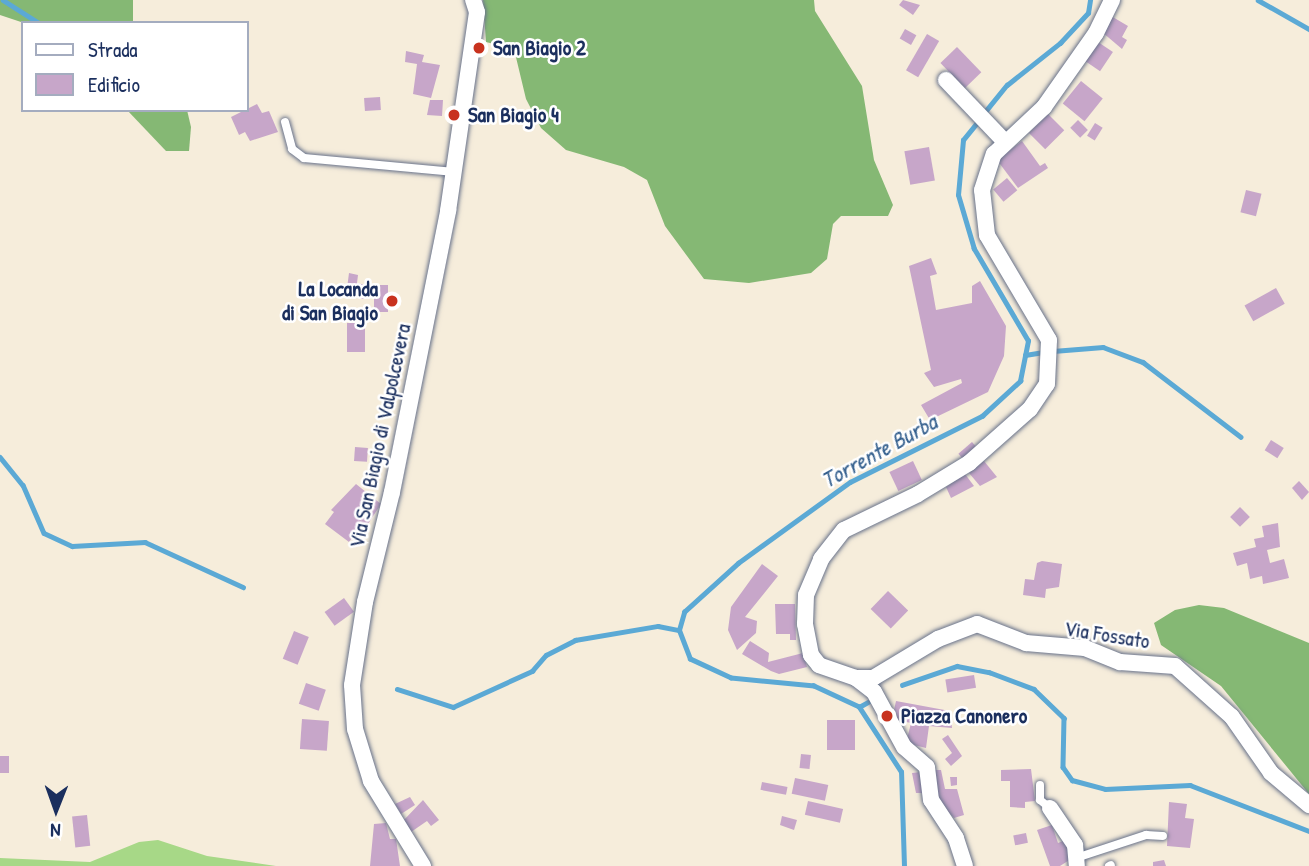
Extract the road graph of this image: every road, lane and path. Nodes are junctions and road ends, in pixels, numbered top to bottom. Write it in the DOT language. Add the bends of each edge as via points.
graph roads {
  1 [pos="473,0"];
  2 [pos="1112,0"];
  3 [pos="946,80"];
  4 [pos="285,122"];
  5 [pos="1005,142"];
  6 [pos="454,172"];
  7 [pos="852,677"];
  8 [pos="1040,785"];
  9 [pos="1309,805"];
  10 [pos="1049,812"];
  11 [pos="1163,836"];
  12 [pos="410,845"];
  13 [pos="1077,862"];
  14 [pos="413,866"];
  15 [pos="423,866"];
  16 [pos="965,866"];
  1 -- 6 [label="street, Via San Biagio di Valpolcevera" via="477,12"];
  2 -- 5 [label="street" via="1044,107"];
  3 -- 5 [label="street"];
  4 -- 6 [label="lane" via="292,149 304,158"];
  5 -- 7 [label="street" via="986,172 983,224 1049,340 1048,384 996,443 944,480 860,519 844,530 821,559 806,595 807,640 820,665"];
  6 -- 12 [label="street, Via San Biagio di Valpolcevera" via="352,685 355,729 371,781"];
  7 -- 9 [label="street, Via Fossato" via="873,678 938,639 977,624 1026,643 1085,648 1120,662 1175,666 1231,717 1271,773"];
  7 -- 16 [label="street" via="874,692 904,747 921,758 931,800 956,838"];
  8 -- 10 [label="lane" via="1040,800"];
  10 -- 13 [label="street" via="1066,827"];
  11 -- 13 [label="lane" via="1146,835"];
  12 -- 14 [label="street"];
  12 -- 15 [label="street, Via San Biagio di Valpolcevera"];
}
